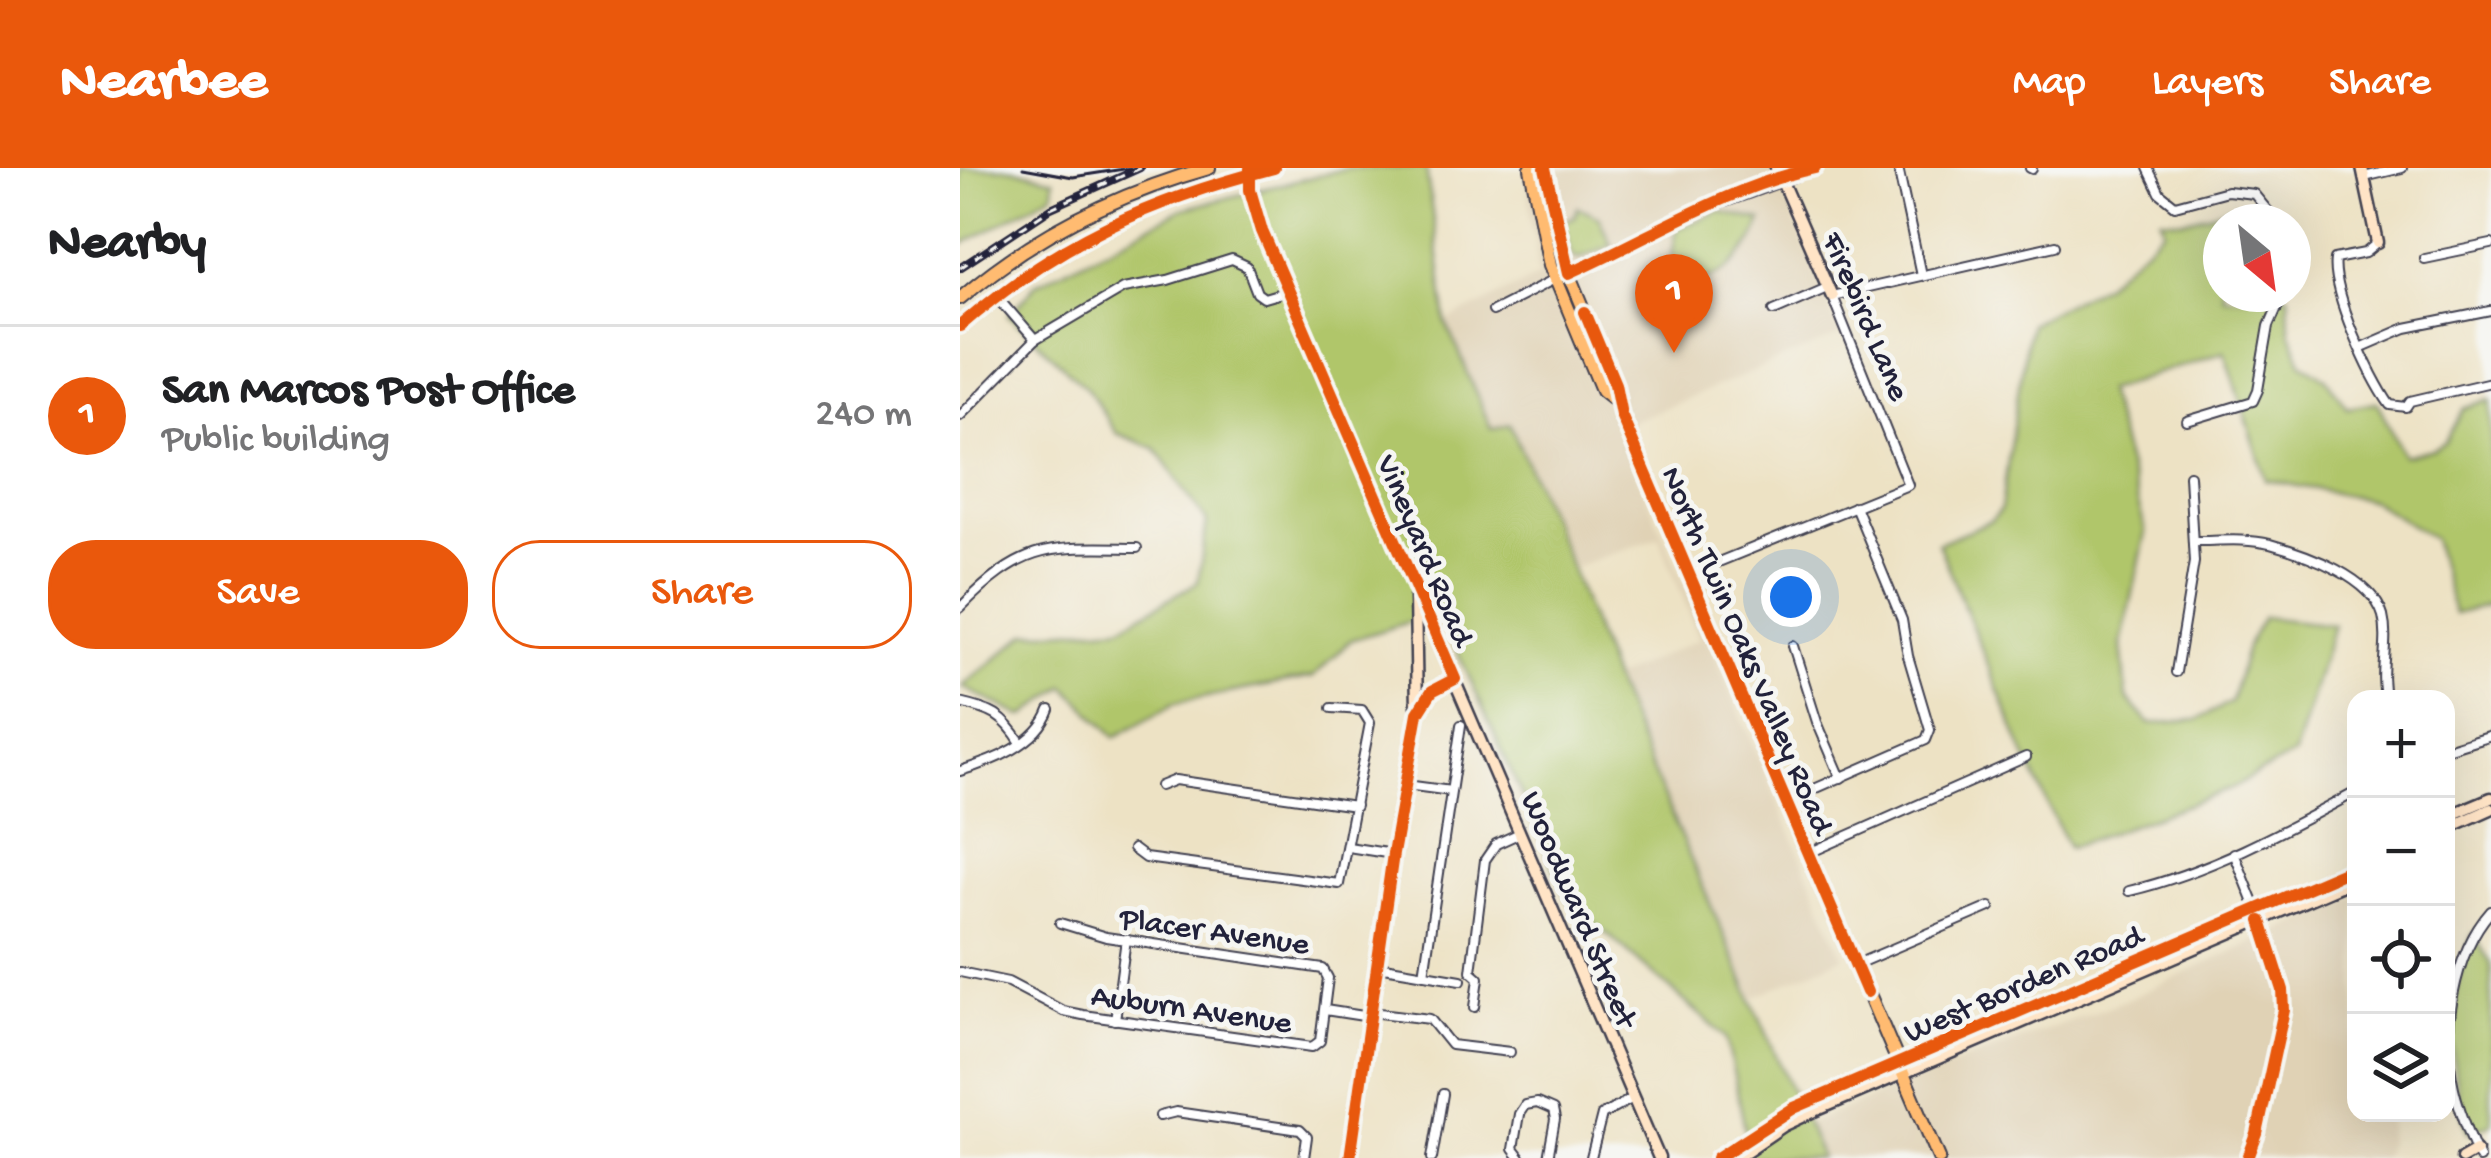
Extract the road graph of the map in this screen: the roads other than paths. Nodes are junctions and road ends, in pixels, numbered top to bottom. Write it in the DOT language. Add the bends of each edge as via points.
graph roads {
  1 [pos="1181,168"];
  2 [pos="1209,168"];
  3 [pos="1274,168"];
  4 [pos="1531,168"];
  5 [pos="1545,168"];
  6 [pos="1815,168"];
  7 [pos="1898,168"];
  8 [pos="2148,168"];
  9 [pos="2402,168"];
  10 [pos="1248,170"];
  11 [pos="2363,172"];
  12 [pos="1778,173"];
  13 [pos="1104,204"];
  14 [pos="2266,204"];
  15 [pos="2378,243"];
  16 [pos="2491,244"];
  17 [pos="2055,245"];
  18 [pos="2425,258"];
  19 [pos="1922,275"];
  20 [pos="1562,276"];
  21 [pos="1288,291"];
  22 [pos="1829,291"];
  23 [pos="996,295"];
  24 [pos="960,298"];
  25 [pos="1774,310"];
  26 [pos="1492,311"];
  27 [pos="2491,311"];
  28 [pos="2275,312"];
  29 [pos="960,326"];
  30 [pos="1035,340"];
  31 [pos="2362,347"];
  32 [pos="2491,382"];
  33 [pos="960,416"];
  34 [pos="2187,421"];
  35 [pos="2189,475"];
  36 [pos="1855,506"];
  37 [pos="2195,541"];
  38 [pos="1137,548"];
  39 [pos="1688,575"];
  40 [pos="1414,588"];
  41 [pos="960,608"];
  42 [pos="1793,646"];
  43 [pos="2176,672"];
  44 [pos="1455,679"];
  45 [pos="2383,690"];
  46 [pos="960,703"];
  47 [pos="1332,708"];
  48 [pos="1050,710"];
  49 [pos="1418,713"];
  50 [pos="1461,725"];
  51 [pos="2491,735"];
  52 [pos="1021,743"];
  53 [pos="2455,746"];
  54 [pos="2026,757"];
  55 [pos="960,771"];
  56 [pos="1841,778"];
  57 [pos="1404,785"];
  58 [pos="1160,786"];
  59 [pos="1451,791"];
  60 [pos="2347,797"];
  61 [pos="2491,798"];
  62 [pos="1786,802"];
  63 [pos="1355,806"];
  64 [pos="2491,809"];
  65 [pos="2455,813"];
  66 [pos="2455,825"];
  67 [pos="1520,833"];
  68 [pos="1348,847"];
  69 [pos="1133,849"];
  70 [pos="1808,853"];
  71 [pos="2234,853"];
  72 [pos="1393,854"];
  73 [pos="2347,872"];
  74 [pos="2347,882"];
  75 [pos="2129,891"];
  76 [pos="1990,907"];
  77 [pos="2491,911"];
  78 [pos="2259,916"];
  79 [pos="1060,922"];
  80 [pos="1126,939"];
  81 [pos="1856,964"];
  82 [pos="1378,966"];
  83 [pos="960,972"];
  84 [pos="1424,974"];
  85 [pos="1461,980"];
  86 [pos="1474,1007"];
  87 [pos="1325,1010"];
  88 [pos="1371,1014"];
  89 [pos="1115,1020"];
  90 [pos="1510,1052"];
  91 [pos="1900,1069"];
  92 [pos="1443,1094"];
  93 [pos="1633,1098"];
  94 [pos="1160,1116"];
  95 [pos="1750,1141"];
  96 [pos="2477,1154"];
  97 [pos="1304,1158"];
  98 [pos="1350,1158"];
  99 [pos="1432,1158"];
  100 [pos="1520,1158"];
  101 [pos="1548,1158"];
  102 [pos="1591,1158"];
  103 [pos="1659,1158"];
  104 [pos="1717,1158"];
  105 [pos="1736,1158"];
  106 [pos="1939,1158"];
  107 [pos="2248,1158"];
  108 [pos="2462,1158"];
  1 -- 13 [label="main road"];
  2 -- 13 [label="main road"];
  3 -- 10 [label="main road"];
  4 -- 20 [label="main road, North Twin Oaks Valley Road" via="1537,214"];
  5 -- 20 [label="main road, North Twin Oaks Valley Road"];
  6 -- 12 [label="main road"];
  7 -- 19 [label="street"];
  8 -- 14 [label="street" via="2175,205 2228,191"];
  9 -- 11 [label="street"];
  10 -- 21 [label="main road, Vineyard Road"];
  10 -- 23 [label="main road" via="1111,222"];
  11 -- 15 [label="main road"];
  12 -- 20 [label="main road"];
  12 -- 22 [label="main road, Firebird Lane"];
  13 -- 24 [label="main road" via="1011,257"];
  15 -- 31 [label="street" via="2366,254 2335,259 2343,308"];
  16 -- 18 [label="street"];
  17 -- 19 [label="street"];
  19 -- 22 [label="street"];
  20 -- 26 [label="street"];
  20 -- 39 [label="main road, North Twin Oaks Valley Road" via="1615,384"];
  21 -- 30 [label="street" via="1264,298 1247,267 1232,260 1123,288"];
  21 -- 40 [label="main road, Vineyard Road"];
  22 -- 25 [label="street"];
  22 -- 36 [label="street, Firebird Lane" via="1908,485"];
  23 -- 29 [label="main road"];
  23 -- 30 [label="street"];
  27 -- 31 [label="street" via="2406,328"];
  28 -- 34 [label="street" via="2252,401"];
  30 -- 33 [label="street"];
  31 -- 32 [label="street" via="2383,395 2398,408"];
  35 -- 37 [label="street"];
  36 -- 39 [label="street"];
  36 -- 56 [label="street" via="1902,620 1929,726 1926,740"];
  37 -- 43 [label="street"];
  37 -- 45 [label="street" via="2269,544 2367,589 2384,622"];
  38 -- 41 [label="street" via="1039,551 1010,563"];
  39 -- 62 [label="main road, North Twin Oaks Valley Road"];
  40 -- 44 [label="main road, Vineyard Road"];
  40 -- 49 [label="main road"];
  42 -- 56 [label="street"];
  44 -- 49 [label="main road, Vineyard Road" via="1432,691"];
  44 -- 67 [label="main road, Woodward Street"];
  46 -- 52 [label="street" via="1007,719"];
  47 -- 63 [label="street" via="1369,716"];
  48 -- 52 [label="street" via="1044,727"];
  49 -- 57 [label="main road"];
  50 -- 59 [label="street"];
  51 -- 53 [label="street"];
  52 -- 55 [label="street"];
  54 -- 70 [label="street"];
  56 -- 62 [label="street"];
  57 -- 59 [label="street"];
  57 -- 72 [label="main road"];
  58 -- 63 [label="street" via="1175,780"];
  59 -- 84 [label="street"];
  60 -- 71 [label="street"];
  61 -- 65 [label="main road"];
  62 -- 70 [label="main road, North Twin Oaks Valley Road"];
  63 -- 68 [label="street"];
  64 -- 66 [label="main road"];
  67 -- 86 [label="street" via="1485,860"];
  67 -- 93 [label="main road, Woodward Street"];
  68 -- 69 [label="street" via="1343,878 1330,885 1145,858"];
  68 -- 72 [label="street"];
  70 -- 81 [label="main road, North Twin Oaks Valley Road"];
  71 -- 75 [label="street"];
  71 -- 78 [label="street"];
  72 -- 82 [label="main road"];
  73 -- 78 [label="main road, West Borden Road"];
  74 -- 78 [label="main road, West Borden Road"];
  76 -- 81 [label="street"];
  77 -- 96 [label="street" via="2461,965 2450,1026 2454,1090"];
  78 -- 91 [label="main road, West Borden Road"];
  78 -- 107 [label="main road" via="2284,1010"];
  79 -- 80 [label="street, Placer Avenue"];
  80 -- 87 [label="street, Placer Avenue" via="1323,969"];
  80 -- 89 [label="street"];
  81 -- 91 [label="main road, North Twin Oaks Valley Road"];
  82 -- 84 [label="street"];
  82 -- 88 [label="main road"];
  83 -- 89 [label="street, Auburn Avenue" via="1008,982 1063,1011"];
  84 -- 85 [label="street"];
  87 -- 88 [label="street"];
  87 -- 89 [label="street, Auburn Avenue" via="1312,1047"];
  88 -- 90 [label="street" via="1430,1019 1451,1045"];
  88 -- 98 [label="main road"];
  91 -- 95 [label="main road, West Borden Road"];
  91 -- 106 [label="main road, North Twin Oaks Valley Road"];
  92 -- 99 [label="street"];
  93 -- 102 [label="street" via="1602,1115"];
  93 -- 103 [label="main road, Woodward Street"];
  94 -- 97 [label="street" via="1300,1130"];
  95 -- 104 [label="main road"];
  95 -- 105 [label="main road"];
  96 -- 108 [label="main road"];
  100 -- 101 [label="street" via="1513,1149 1519,1114 1538,1103 1555,1120"];
}
